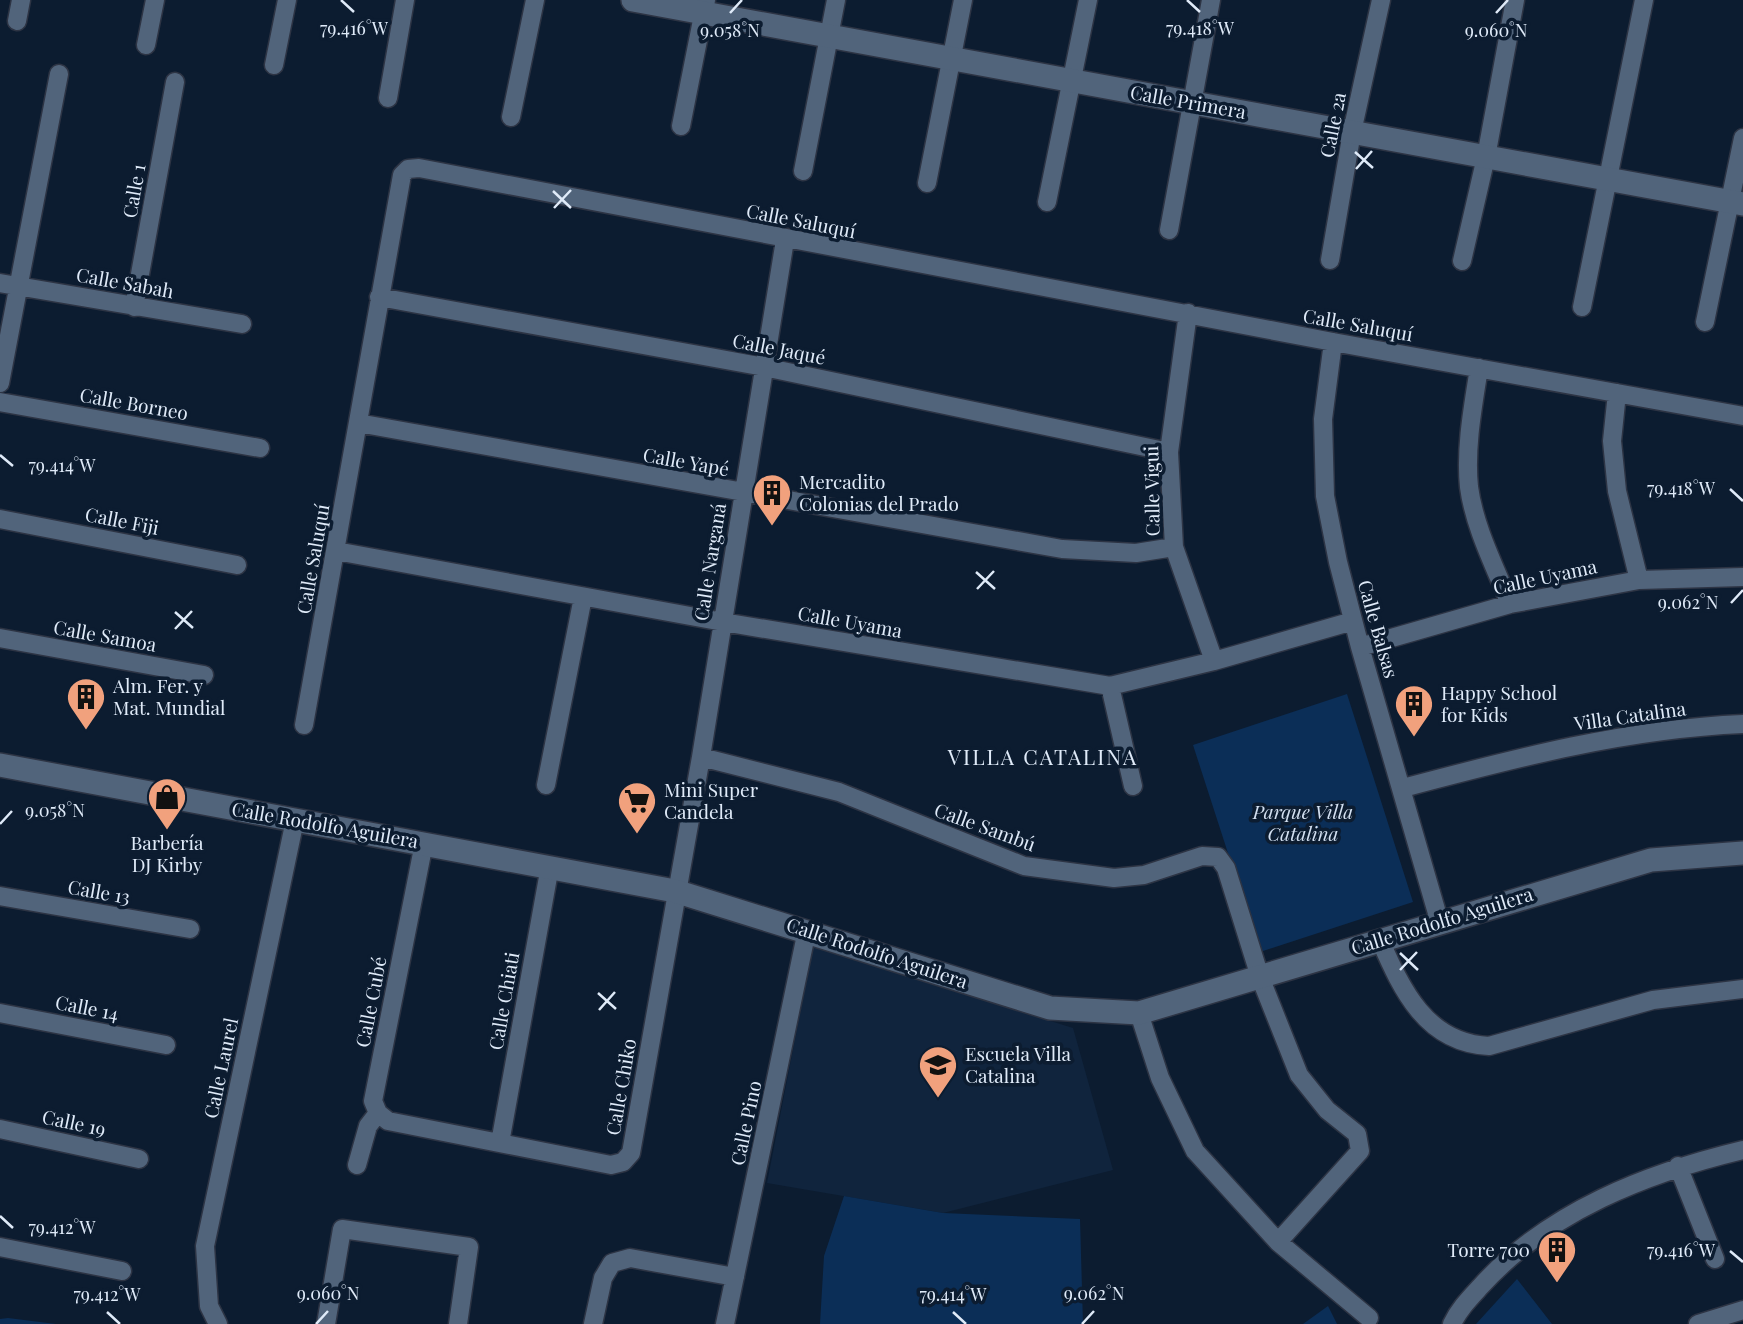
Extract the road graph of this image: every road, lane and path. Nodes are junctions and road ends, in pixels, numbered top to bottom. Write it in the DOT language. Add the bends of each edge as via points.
graph roads {
  1 [pos="21,0"];
  2 [pos="155,0"];
  3 [pos="287,0"];
  4 [pos="405,0"];
  5 [pos="535,0"];
  6 [pos="633,0"];
  7 [pos="836,0"];
  8 [pos="963,0"];
  9 [pos="1088,0"];
  10 [pos="1211,0"];
  11 [pos="1381,0"];
  12 [pos="1515,0"];
  13 [pos="1644,0"];
  14 [pos="705,6"];
  15 [pos="17,21"];
  16 [pos="829,36"];
  17 [pos="146,44"];
  18 [pos="951,59"];
  19 [pos="274,65"];
  20 [pos="59,74"];
  21 [pos="1072,81"];
  22 [pos="175,82"];
  23 [pos="387,98"];
  24 [pos="1190,103"];
  25 [pos="511,117"];
  26 [pos="681,126"];
  27 [pos="1352,132"];
  28 [pos="1743,138"];
  29 [pos="1486,157"];
  30 [pos="803,171"];
  31 [pos="1606,179"];
  32 [pos="927,183"];
  33 [pos="1047,202"];
  34 [pos="1737,203"];
  35 [pos="1169,230"];
  36 [pos="785,240"];
  37 [pos="1330,260"];
  38 [pos="1462,261"];
  39 [pos="8,284"];
  40 [pos="379,297"];
  41 [pos="134,307"];
  42 [pos="1582,307"];
  43 [pos="1188,313"];
  44 [pos="1705,322"];
  45 [pos="242,324"];
  46 [pos="1333,342"];
  47 [pos="764,367"];
  48 [pos="1479,368"];
  49 [pos="0,383"];
  50 [pos="1617,393"];
  51 [pos="0,402"];
  52 [pos="1743,416"];
  53 [pos="358,423"];
  54 [pos="260,449"];
  55 [pos="1169,452"];
  56 [pos="742,494"];
  57 [pos="0,519"];
  58 [pos="1174,547"];
  59 [pos="336,551"];
  60 [pos="237,565"];
  61 [pos="1743,577"];
  62 [pos="1639,580"];
  63 [pos="583,597"];
  64 [pos="1510,604"];
  65 [pos="1353,621"];
  66 [pos="723,622"];
  67 [pos="0,638"];
  68 [pos="1360,648"];
  69 [pos="1214,661"];
  70 [pos="204,675"];
  71 [pos="1110,686"];
  72 [pos="304,724"];
  73 [pos="1743,724"];
  74 [pos="701,757"];
  75 [pos="0,765"];
  76 [pos="546,785"];
  77 [pos="1133,786"];
  78 [pos="1403,788"];
  79 [pos="295,820"];
  80 [pos="424,843"];
  81 [pos="1743,853"];
  82 [pos="550,866"];
  83 [pos="675,891"];
  84 [pos="0,896"];
  85 [pos="1439,920"];
  86 [pos="190,929"];
  87 [pos="807,930"];
  88 [pos="1380,940"];
  89 [pos="1260,977"];
  90 [pos="1743,989"];
  91 [pos="0,1013"];
  92 [pos="1139,1013"];
  93 [pos="166,1045"];
  94 [pos="378,1113"];
  95 [pos="0,1129"];
  96 [pos="500,1143"];
  97 [pos="1743,1150"];
  98 [pos="139,1158"];
  99 [pos="357,1165"];
  100 [pos="1678,1166"];
  101 [pos="1278,1242"];
  102 [pos="0,1247"];
  103 [pos="1715,1259"];
  104 [pos="122,1271"];
  105 [pos="735,1277"];
  106 [pos="1743,1310"];
  107 [pos="1369,1318"];
  108 [pos="218,1324"];
  109 [pos="326,1324"];
  110 [pos="458,1324"];
  111 [pos="593,1324"];
  112 [pos="725,1324"];
  113 [pos="1452,1324"];
  114 [pos="1698,1324"];
  1 -- 15 [label="street"];
  2 -- 17 [label="street"];
  3 -- 19 [label="street"];
  4 -- 23 [label="street"];
  5 -- 25 [label="street"];
  6 -- 14 [label="street, Calle Primera"];
  7 -- 16 [label="street"];
  8 -- 18 [label="street"];
  9 -- 21 [label="street"];
  10 -- 24 [label="street"];
  11 -- 27 [label="street, Calle 2a"];
  12 -- 29 [label="street"];
  13 -- 31 [label="street"];
  14 -- 16 [label="street, Calle Primera"];
  14 -- 26 [label="street"];
  16 -- 18 [label="street, Calle Primera"];
  16 -- 30 [label="street"];
  18 -- 21 [label="street, Calle Primera"];
  18 -- 32 [label="street"];
  20 -- 39 [label="street"];
  21 -- 24 [label="street, Calle Primera"];
  21 -- 33 [label="street"];
  22 -- 41 [label="street, Calle 1"];
  24 -- 27 [label="street, Calle Primera"];
  24 -- 35 [label="street"];
  27 -- 29 [label="street, Calle Primera"];
  27 -- 37 [label="street, Calle 2a"];
  28 -- 34 [label="street"];
  29 -- 31 [label="street, Calle Primera"];
  29 -- 38 [label="street"];
  31 -- 34 [label="street, Calle Primera"];
  31 -- 42 [label="street"];
  34 -- 44 [label="street"];
  36 -- 40 [label="street, Calle Saluquí" via="408,169 402,175"];
  36 -- 43 [label="street, Calle Saluquí"];
  36 -- 47 [label="street, Calle Narganá"];
  39 -- 41 [label="street, Calle Sabah"];
  39 -- 49 [label="street"];
  40 -- 47 [label="street, Calle Jaqué"];
  40 -- 53 [label="street, Calle Saluquí"];
  41 -- 45 [label="street, Calle Sabah"];
  43 -- 46 [label="street, Calle Saluquí"];
  43 -- 55 [label="street, Calle Vigui"];
  46 -- 48 [label="street, Calle Saluquí"];
  46 -- 65 [label="street, Calle Balsas" via="1323,419 1325,496"];
  47 -- 55 [label="street, Calle Jaqué"];
  47 -- 56 [label="street, Calle Narganá"];
  48 -- 50 [label="street, Calle Saluquí"];
  48 -- 64 [label="street" via="1470,425 1469,487"];
  50 -- 52 [label="street, Calle Saluquí"];
  50 -- 62 [label="street" via="1612,441 1616,491"];
  51 -- 54 [label="street, Calle Borneo"];
  53 -- 56 [label="street, Calle Yapé"];
  53 -- 59 [label="street, Calle Saluquí"];
  55 -- 58 [label="street, Calle Vigui"];
  56 -- 58 [label="street, Calle Yapé" via="1062,549 1136,554"];
  56 -- 66 [label="street, Calle Narganá"];
  57 -- 60 [label="street, Calle Fiji"];
  58 -- 69 [label="street, Calle Vigui"];
  59 -- 63 [label="street, Calle Uyama"];
  59 -- 72 [label="street, Calle Saluquí"];
  61 -- 62 [label="street, Calle Uyama"];
  62 -- 64 [label="street, Calle Uyama"];
  63 -- 66 [label="street, Calle Uyama"];
  63 -- 76 [label="street"];
  64 -- 68 [label="street, Calle Uyama"];
  65 -- 68 [label="street, Calle Balsas"];
  65 -- 69 [label="street, Calle Uyama"];
  66 -- 71 [label="street, Calle Uyama"];
  66 -- 74 [label="street, Calle Narganá"];
  67 -- 70 [label="street, Calle Samoa"];
  68 -- 78 [label="street, Calle Balsas"];
  69 -- 71 [label="street, Calle Uyama"];
  71 -- 77 [label="street"];
  73 -- 78 [label="street, Villa Catalina" via="1646,731 1510,759"];
  74 -- 83 [label="street, Calle Narganá"];
  74 -- 89 [label="street, Calle Sambú" via="839,792 1024,866 1114,878 1144,875 1202,856 1217,857 1226,868"];
  75 -- 79 [label="street, Calle Rodolfo Aguilera"];
  78 -- 85 [label="street, Calle Balsas"];
  79 -- 80 [label="street, Calle Rodolfo Aguilera"];
  79 -- 108 [label="street, Calle Laurel" via="205,1246 209,1306"];
  80 -- 82 [label="street, Calle Rodolfo Aguilera"];
  80 -- 94 [label="street, Calle Cubé" via="373,1101"];
  81 -- 85 [label="street, Calle Rodolfo Aguilera" via="1651,860"];
  82 -- 83 [label="street, Calle Rodolfo Aguilera"];
  82 -- 96 [label="street, Calle Chiati"];
  83 -- 87 [label="street, Calle Rodolfo Aguilera"];
  83 -- 96 [label="street, Calle Chiko" via="631,1153 623,1162 611,1165"];
  84 -- 86 [label="street, Calle 13"];
  85 -- 88 [label="street, Calle Rodolfo Aguilera"];
  87 -- 92 [label="street, Calle Rodolfo Aguilera" via="1050,1008"];
  87 -- 105 [label="street, Calle Pino"];
  88 -- 89 [label="street, Calle Rodolfo Aguilera"];
  88 -- 90 [label="street" via="1416,1011 1450,1037 1470,1045 1489,1046 1653,1000"];
  89 -- 92 [label="street, Calle Rodolfo Aguilera"];
  89 -- 101 [label="street" via="1299,1074 1360,1142 1360,1152"];
  91 -- 93 [label="street, Calle 14"];
  92 -- 101 [label="street" via="1160,1078 1195,1151"];
  94 -- 96 [label="street, Calle Chiko" via="387,1121"];
  94 -- 99 [label="street, Calle Cubé" via="368,1126"];
  95 -- 98 [label="street, Calle 19"];
  97 -- 100 [label="street"];
  100 -- 103 [label="street"];
  100 -- 113 [label="street" via="1583,1206 1502,1263"];
  101 -- 107 [label="street"];
  102 -- 104 [label="street"];
  105 -- 111 [label="street" via="630,1258 612,1263 603,1278"];
  105 -- 112 [label="street, Calle Pino"];
  106 -- 114 [label="street"];
  109 -- 110 [label="street" via="342,1229 469,1247"];
}
